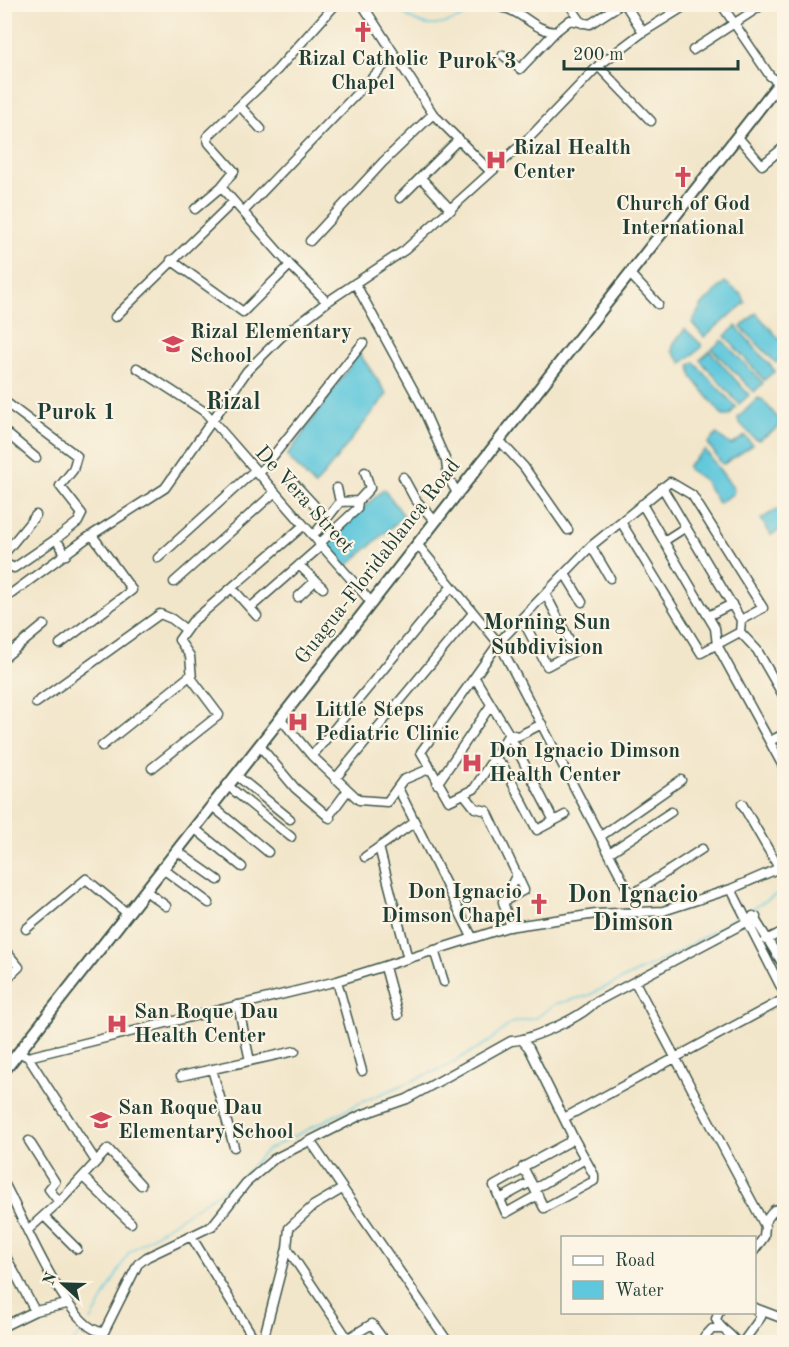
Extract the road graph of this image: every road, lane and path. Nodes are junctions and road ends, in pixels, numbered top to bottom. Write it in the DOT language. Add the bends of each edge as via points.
graph roads {
  1 [pos="336,4"];
  2 [pos="362,4"];
  3 [pos="569,4"];
  4 [pos="623,4"];
  5 [pos="688,4"];
  6 [pos="721,4"];
  7 [pos="764,4"];
  8 [pos="503,8"];
  9 [pos="582,23"];
  10 [pos="735,24"];
  11 [pos="555,32"];
  12 [pos="643,32"];
  13 [pos="693,50"];
  14 [pos="394,55"];
  15 [pos="503,56"];
  16 [pos="598,66"];
  17 [pos="782,80"];
  18 [pos="240,106"];
  19 [pos="433,114"];
  20 [pos="651,121"];
  21 [pos="261,129"];
  22 [pos="738,136"];
  23 [pos="459,139"];
  24 [pos="784,147"];
  25 [pos="491,172"];
  26 [pos="422,178"];
  27 [pos="221,187"];
  28 [pos="400,198"];
  29 [pos="233,202"];
  30 [pos="195,208"];
  31 [pos="451,210"];
  32 [pos="243,212"];
  33 [pos="310,241"];
  34 [pos="171,260"];
  35 [pos="290,265"];
  36 [pos="630,274"];
  37 [pos="356,283"];
  38 [pos="327,302"];
  39 [pos="658,303"];
  40 [pos="115,317"];
  41 [pos="363,343"];
  42 [pos="137,368"];
  43 [pos="4,401"];
  44 [pos="210,421"];
  45 [pos="4,431"];
  46 [pos="499,440"];
  47 [pos="36,458"];
  48 [pos="364,472"];
  49 [pos="256,473"];
  50 [pos="403,477"];
  51 [pos="291,480"];
  52 [pos="662,487"];
  53 [pos="337,488"];
  54 [pos="274,493"];
  55 [pos="457,493"];
  56 [pos="358,501"];
  57 [pos="340,502"];
  58 [pos="642,504"];
  59 [pos="36,515"];
  60 [pos="326,518"];
  61 [pos="435,521"];
  62 [pos="621,522"];
  63 [pos="303,526"];
  64 [pos="686,526"];
  65 [pos="568,530"];
  66 [pos="314,533"];
  67 [pos="92,535"];
  68 [pos="56,539"];
  69 [pos="664,541"];
  70 [pos="417,544"];
  71 [pos="320,545"];
  72 [pos="591,546"];
  73 [pos="4,554"];
  74 [pos="66,555"];
  75 [pos="158,558"];
  76 [pos="4,563"];
  77 [pos="299,565"];
  78 [pos="565,574"];
  79 [pos="610,578"];
  80 [pos="315,581"];
  81 [pos="174,582"];
  82 [pos="451,587"];
  83 [pos="232,588"];
  84 [pos="323,588"];
  85 [pos="546,595"];
  86 [pos="298,597"];
  87 [pos="4,599"];
  88 [pos="371,602"];
  89 [pos="582,602"];
  90 [pos="732,604"];
  91 [pos="250,608"];
  92 [pos="473,613"];
  93 [pos="257,616"];
  94 [pos="708,616"];
  95 [pos="522,619"];
  96 [pos="741,620"];
  97 [pos="44,626"];
  98 [pos="184,629"];
  99 [pos="740,632"];
  100 [pos="60,644"];
  101 [pos="500,645"];
  102 [pos="717,645"];
  103 [pos="4,658"];
  104 [pos="191,675"];
  105 [pos="475,678"];
  106 [pos="784,697"];
  107 [pos="36,703"];
  108 [pos="491,705"];
  109 [pos="280,718"];
  110 [pos="542,724"];
  111 [pos="509,734"];
  112 [pos="784,734"];
  113 [pos="770,741"];
  114 [pos="102,746"];
  115 [pos="259,746"];
  116 [pos="312,756"];
  117 [pos="495,758"];
  118 [pos="152,768"];
  119 [pos="784,768"];
  120 [pos="429,769"];
  121 [pos="236,775"];
  122 [pos="335,779"];
  123 [pos="681,780"];
  124 [pos="437,784"];
  125 [pos="228,785"];
  126 [pos="398,788"];
  127 [pos="348,790"];
  128 [pos="464,794"];
  129 [pos="742,804"];
  130 [pos="212,806"];
  131 [pos="671,812"];
  132 [pos="565,815"];
  133 [pos="290,819"];
  134 [pos="554,821"];
  135 [pos="415,822"];
  136 [pos="194,828"];
  137 [pos="601,836"];
  138 [pos="291,837"];
  139 [pos="379,847"];
  140 [pos="702,849"];
  141 [pos="177,851"];
  142 [pos="268,852"];
  143 [pos="609,853"];
  144 [pos="365,857"];
  145 [pos="242,867"];
  146 [pos="782,867"];
  147 [pos="163,869"];
  148 [pos="517,874"];
  149 [pos="218,880"];
  150 [pos="731,889"];
  151 [pos="146,891"];
  152 [pos="631,895"];
  153 [pos="503,902"];
  154 [pos="209,903"];
  155 [pos="166,906"];
  156 [pos="744,911"];
  157 [pos="640,913"];
  158 [pos="128,914"];
  159 [pos="756,917"];
  160 [pos="746,922"];
  161 [pos="511,927"];
  162 [pos="26,928"];
  163 [pos="784,931"];
  164 [pos="472,937"];
  165 [pos="769,939"];
  166 [pos="760,943"];
  167 [pos="4,949"];
  168 [pos="434,950"];
  169 [pos="408,959"];
  170 [pos="784,966"];
  171 [pos="386,967"];
  172 [pos="4,981"];
  173 [pos="337,981"];
  174 [pos="444,981"];
  175 [pos="635,982"];
  176 [pos="784,993"];
  177 [pos="784,999"];
  178 [pos="238,1005"];
  179 [pos="398,1015"];
  180 [pos="522,1040"];
  181 [pos="295,1051"];
  182 [pos="24,1055"];
  183 [pos="675,1057"];
  184 [pos="250,1061"];
  185 [pos="212,1069"];
  186 [pos="4,1071"];
  187 [pos="362,1071"];
  188 [pos="182,1076"];
  189 [pos="564,1118"];
  190 [pos="572,1135"];
  191 [pos="28,1141"];
  192 [pos="311,1142"];
  193 [pos="234,1148"];
  194 [pos="585,1159"];
  195 [pos="95,1160"];
  196 [pos="524,1169"];
  197 [pos="83,1177"];
  198 [pos="4,1183"];
  199 [pos="141,1185"];
  200 [pos="534,1188"];
  201 [pos="342,1189"];
  202 [pos="500,1198"];
  203 [pos="59,1202"];
  204 [pos="784,1208"];
  205 [pos="44,1216"];
  206 [pos="131,1223"];
  207 [pos="764,1223"];
  208 [pos="29,1229"];
  209 [pos="192,1236"];
  210 [pos="287,1248"];
  211 [pos="756,1248"];
  212 [pos="77,1249"];
  213 [pos="4,1253"];
  214 [pos="67,1304"];
  215 [pos="756,1308"];
  216 [pos="756,1310"];
  217 [pos="35,1311"];
  218 [pos="718,1314"];
  219 [pos="784,1319"];
  220 [pos="4,1326"];
  221 [pos="722,1329"];
  222 [pos="348,1341"];
  223 [pos="258,1342"];
  224 [pos="385,1342"];
  225 [pos="448,1342"];
  226 [pos="700,1342"];
  227 [pos="736,1342"];
  228 [pos="743,1342"];
  1 -- 18 [label="street"];
  2 -- 14 [label="street"];
  3 -- 9 [label="street"];
  4 -- 9 [label="street" via="590,24"];
  4 -- 12 [label="street"];
  5 -- 12 [label="street"];
  6 -- 10 [label="street"];
  7 -- 10 [label="street"];
  8 -- 11 [label="street" via="511,8 529,23"];
  9 -- 11 [label="street" via="570,20"];
  10 -- 13 [label="street"];
  10 -- 17 [label="street" via="770,76"];
  11 -- 15 [label="street" via="520,69"];
  12 -- 16 [label="street"];
  14 -- 19 [label="street"];
  14 -- 32 [label="street"];
  16 -- 20 [label="street"];
  16 -- 25 [label="street"];
  17 -- 22 [label="main road, Guagua-Floridablanca Road"];
  18 -- 21 [label="street"];
  18 -- 27 [label="street" via="207,137 234,171"];
  19 -- 23 [label="street"];
  19 -- 33 [label="street"];
  22 -- 24 [label="street" via="762,165"];
  22 -- 36 [label="main road, Guagua-Floridablanca Road"];
  23 -- 25 [label="street"];
  23 -- 26 [label="street"];
  25 -- 31 [label="street"];
  26 -- 28 [label="street"];
  26 -- 31 [label="street"];
  27 -- 29 [label="street"];
  27 -- 30 [label="street"];
  29 -- 32 [label="street"];
  29 -- 34 [label="street"];
  31 -- 37 [label="street" via="405,250"];
  32 -- 35 [label="street"];
  34 -- 35 [label="street" via="243,312"];
  34 -- 40 [label="street"];
  35 -- 38 [label="street"];
  36 -- 39 [label="street"];
  36 -- 46 [label="main road, Guagua-Floridablanca Road"];
  37 -- 38 [label="street"];
  37 -- 55 [label="street" via="420,402"];
  38 -- 44 [label="street" via="281,337 247,371"];
  41 -- 49 [label="street"];
  42 -- 44 [label="street, De Vera Street" via="205,412"];
  43 -- 68 [label="street" via="77,456 73,470 60,486 82,514"];
  44 -- 49 [label="street, De Vera Street"];
  44 -- 67 [label="street" via="165,488"];
  45 -- 47 [label="street"];
  46 -- 55 [label="main road, Guagua-Floridablanca Road"];
  46 -- 65 [label="street" via="524,467"];
  48 -- 56 [label="street" via="370,488"];
  49 -- 54 [label="street, De Vera Street"];
  49 -- 75 [label="street"];
  50 -- 61 [label="street" via="415,499"];
  51 -- 60 [label="street"];
  52 -- 58 [label="street"];
  52 -- 64 [label="street"];
  52 -- 96 [label="street" via="670,482 692,495 763,608"];
  53 -- 57 [label="street"];
  54 -- 63 [label="street, De Vera Street"];
  54 -- 81 [label="street"];
  55 -- 61 [label="main road, Guagua-Floridablanca Road"];
  56 -- 57 [label="street"];
  56 -- 71 [label="street" via="357,509"];
  57 -- 60 [label="street"];
  58 -- 62 [label="street"];
  58 -- 69 [label="street"];
  59 -- 73 [label="street"];
  60 -- 66 [label="street"];
  61 -- 70 [label="main road, Guagua-Floridablanca Road"];
  62 -- 72 [label="street"];
  62 -- 102 [label="street" via="701,653"];
  63 -- 66 [label="street, De Vera Street"];
  63 -- 83 [label="street"];
  64 -- 69 [label="street"];
  64 -- 90 [label="street"];
  66 -- 71 [label="street, De Vera Street"];
  67 -- 74 [label="street"];
  67 -- 100 [label="street" via="132,590"];
  68 -- 74 [label="street"];
  68 -- 76 [label="street" via="14,568"];
  69 -- 94 [label="street"];
  70 -- 82 [label="street"];
  70 -- 88 [label="main road, Guagua-Floridablanca Road"];
  71 -- 77 [label="street"];
  71 -- 88 [label="street, De Vera Street"];
  72 -- 78 [label="street"];
  72 -- 79 [label="street"];
  74 -- 87 [label="street"];
  77 -- 80 [label="street"];
  77 -- 91 [label="street"];
  78 -- 85 [label="street"];
  78 -- 89 [label="street"];
  80 -- 84 [label="street"];
  80 -- 86 [label="street"];
  82 -- 92 [label="street"];
  82 -- 116 [label="street"];
  83 -- 91 [label="street"];
  83 -- 98 [label="street"];
  85 -- 95 [label="street"];
  85 -- 95 [label="street" via="575,651 547,666"];
  88 -- 109 [label="main road, Guagua-Floridablanca Road"];
  90 -- 94 [label="street"];
  90 -- 96 [label="street"];
  91 -- 93 [label="street"];
  92 -- 101 [label="street"];
  92 -- 122 [label="street"];
  94 -- 102 [label="street" via="715,628"];
  95 -- 101 [label="street"];
  96 -- 99 [label="street"];
  97 -- 103 [label="street"];
  98 -- 104 [label="street" via="179,640 190,656"];
  98 -- 107 [label="street" via="160,614"];
  99 -- 102 [label="street"];
  99 -- 106 [label="street" via="758,650"];
  101 -- 105 [label="street"];
  101 -- 110 [label="street"];
  102 -- 113 [label="street"];
  104 -- 114 [label="street"];
  104 -- 118 [label="street" via="219,715"];
  105 -- 108 [label="street"];
  105 -- 120 [label="street" via="421,752"];
  108 -- 111 [label="street"];
  108 -- 124 [label="street"];
  109 -- 115 [label="main road, Guagua-Floridablanca Road"];
  109 -- 116 [label="street"];
  110 -- 111 [label="street" via="518,736"];
  110 -- 137 [label="street"];
  111 -- 117 [label="street"];
  111 -- 134 [label="street"];
  112 -- 113 [label="street"];
  113 -- 119 [label="street"];
  115 -- 121 [label="main road, Guagua-Floridablanca Road"];
  115 -- 127 [label="street" via="295,788 329,817"];
  116 -- 122 [label="street"];
  117 -- 128 [label="street" via="474,789"];
  117 -- 134 [label="street" via="504,767 537,830"];
  120 -- 124 [label="street"];
  120 -- 126 [label="street" via="403,780"];
  121 -- 125 [label="main road, Guagua-Floridablanca Road"];
  121 -- 133 [label="street"];
  122 -- 127 [label="street"];
  123 -- 137 [label="street"];
  124 -- 128 [label="street" via="449,801"];
  125 -- 130 [label="main road, Guagua-Floridablanca Road"];
  125 -- 138 [label="street"];
  126 -- 127 [label="street" via="382,803 360,800"];
  126 -- 135 [label="street"];
  128 -- 148 [label="street" via="475,808 487,812"];
  129 -- 146 [label="street"];
  130 -- 136 [label="main road, Guagua-Floridablanca Road"];
  130 -- 142 [label="street"];
  131 -- 143 [label="street"];
  132 -- 134 [label="street"];
  135 -- 139 [label="street"];
  135 -- 164 [label="street"];
  136 -- 141 [label="main road, Guagua-Floridablanca Road"];
  136 -- 145 [label="street"];
  137 -- 143 [label="street"];
  139 -- 144 [label="street"];
  139 -- 169 [label="street"];
  140 -- 152 [label="street"];
  141 -- 147 [label="main road, Guagua-Floridablanca Road"];
  141 -- 149 [label="street"];
  143 -- 152 [label="street"];
  146 -- 150 [label="street"];
  147 -- 151 [label="main road, Guagua-Floridablanca Road"];
  147 -- 154 [label="street"];
  148 -- 153 [label="street"];
  148 -- 153 [label="street" via="524,890"];
  150 -- 156 [label="street"];
  150 -- 157 [label="street" via="663,911"];
  151 -- 155 [label="street"];
  151 -- 158 [label="main road, Guagua-Floridablanca Road"];
  152 -- 157 [label="street"];
  153 -- 161 [label="street"];
  156 -- 159 [label="street"];
  156 -- 160 [label="street"];
  157 -- 161 [label="street" via="596,914"];
  158 -- 162 [label="street" via="86,879"];
  158 -- 182 [label="main road, Guagua-Floridablanca Road"];
  159 -- 160 [label="street"];
  159 -- 165 [label="street"];
  160 -- 166 [label="street"];
  160 -- 175 [label="street"];
  161 -- 164 [label="street"];
  163 -- 165 [label="street"];
  164 -- 168 [label="street"];
  165 -- 166 [label="street"];
  165 -- 170 [label="street"];
  166 -- 176 [label="street"];
  167 -- 172 [label="street" via="19,967"];
  168 -- 169 [label="street"];
  168 -- 174 [label="street"];
  169 -- 171 [label="street"];
  171 -- 173 [label="street"];
  171 -- 179 [label="street"];
  173 -- 178 [label="street"];
  173 -- 187 [label="street"];
  175 -- 180 [label="street" via="594,1003 582,1015"];
  175 -- 183 [label="street"];
  177 -- 183 [label="street"];
  178 -- 182 [label="street"];
  178 -- 184 [label="street"];
  180 -- 189 [label="street"];
  180 -- 192 [label="street" via="512,1041 407,1099 361,1115"];
  181 -- 184 [label="street"];
  182 -- 186 [label="main road, Guagua-Floridablanca Road"];
  182 -- 195 [label="street"];
  183 -- 189 [label="street"];
  183 -- 207 [label="street"];
  184 -- 185 [label="street"];
  185 -- 188 [label="street"];
  185 -- 193 [label="street"];
  189 -- 190 [label="street"];
  190 -- 194 [label="street"];
  190 -- 196 [label="street" via="569,1142 524,1165"];
  191 -- 203 [label="street" via="55,1182 49,1189"];
  192 -- 201 [label="street"];
  192 -- 209 [label="street" via="274,1159 246,1183 212,1226"];
  194 -- 200 [label="street"];
  194 -- 200 [label="street" via="594,1175 592,1183 544,1208"];
  195 -- 197 [label="street"];
  195 -- 199 [label="street" via="108,1149"];
  196 -- 200 [label="street"];
  196 -- 202 [label="street" via="494,1186"];
  197 -- 203 [label="street"];
  197 -- 206 [label="street"];
  198 -- 208 [label="street"];
  200 -- 202 [label="street"];
  200 -- 202 [label="street" via="506,1213"];
  201 -- 210 [label="street" via="313,1206 289,1228"];
  201 -- 225 [label="street"];
  203 -- 205 [label="street"];
  204 -- 207 [label="street" via="774,1210"];
  205 -- 208 [label="street"];
  205 -- 212 [label="street"];
  207 -- 211 [label="street" via="765,1233"];
  208 -- 214 [label="street" via="50,1278"];
  209 -- 214 [label="street" via="138,1264 104,1332 91,1326"];
  209 -- 223 [label="street"];
  210 -- 222 [label="street"];
  210 -- 223 [label="street" via="265,1333"];
  213 -- 217 [label="street"];
  214 -- 217 [label="street"];
  215 -- 219 [label="street"];
  216 -- 228 [label="street" via="761,1317"];
  217 -- 220 [label="street"];
  218 -- 221 [label="street" via="716,1319"];
  221 -- 226 [label="street" via="712,1329"];
  221 -- 227 [label="street"];
  222 -- 224 [label="street" via="372,1324"];
}
